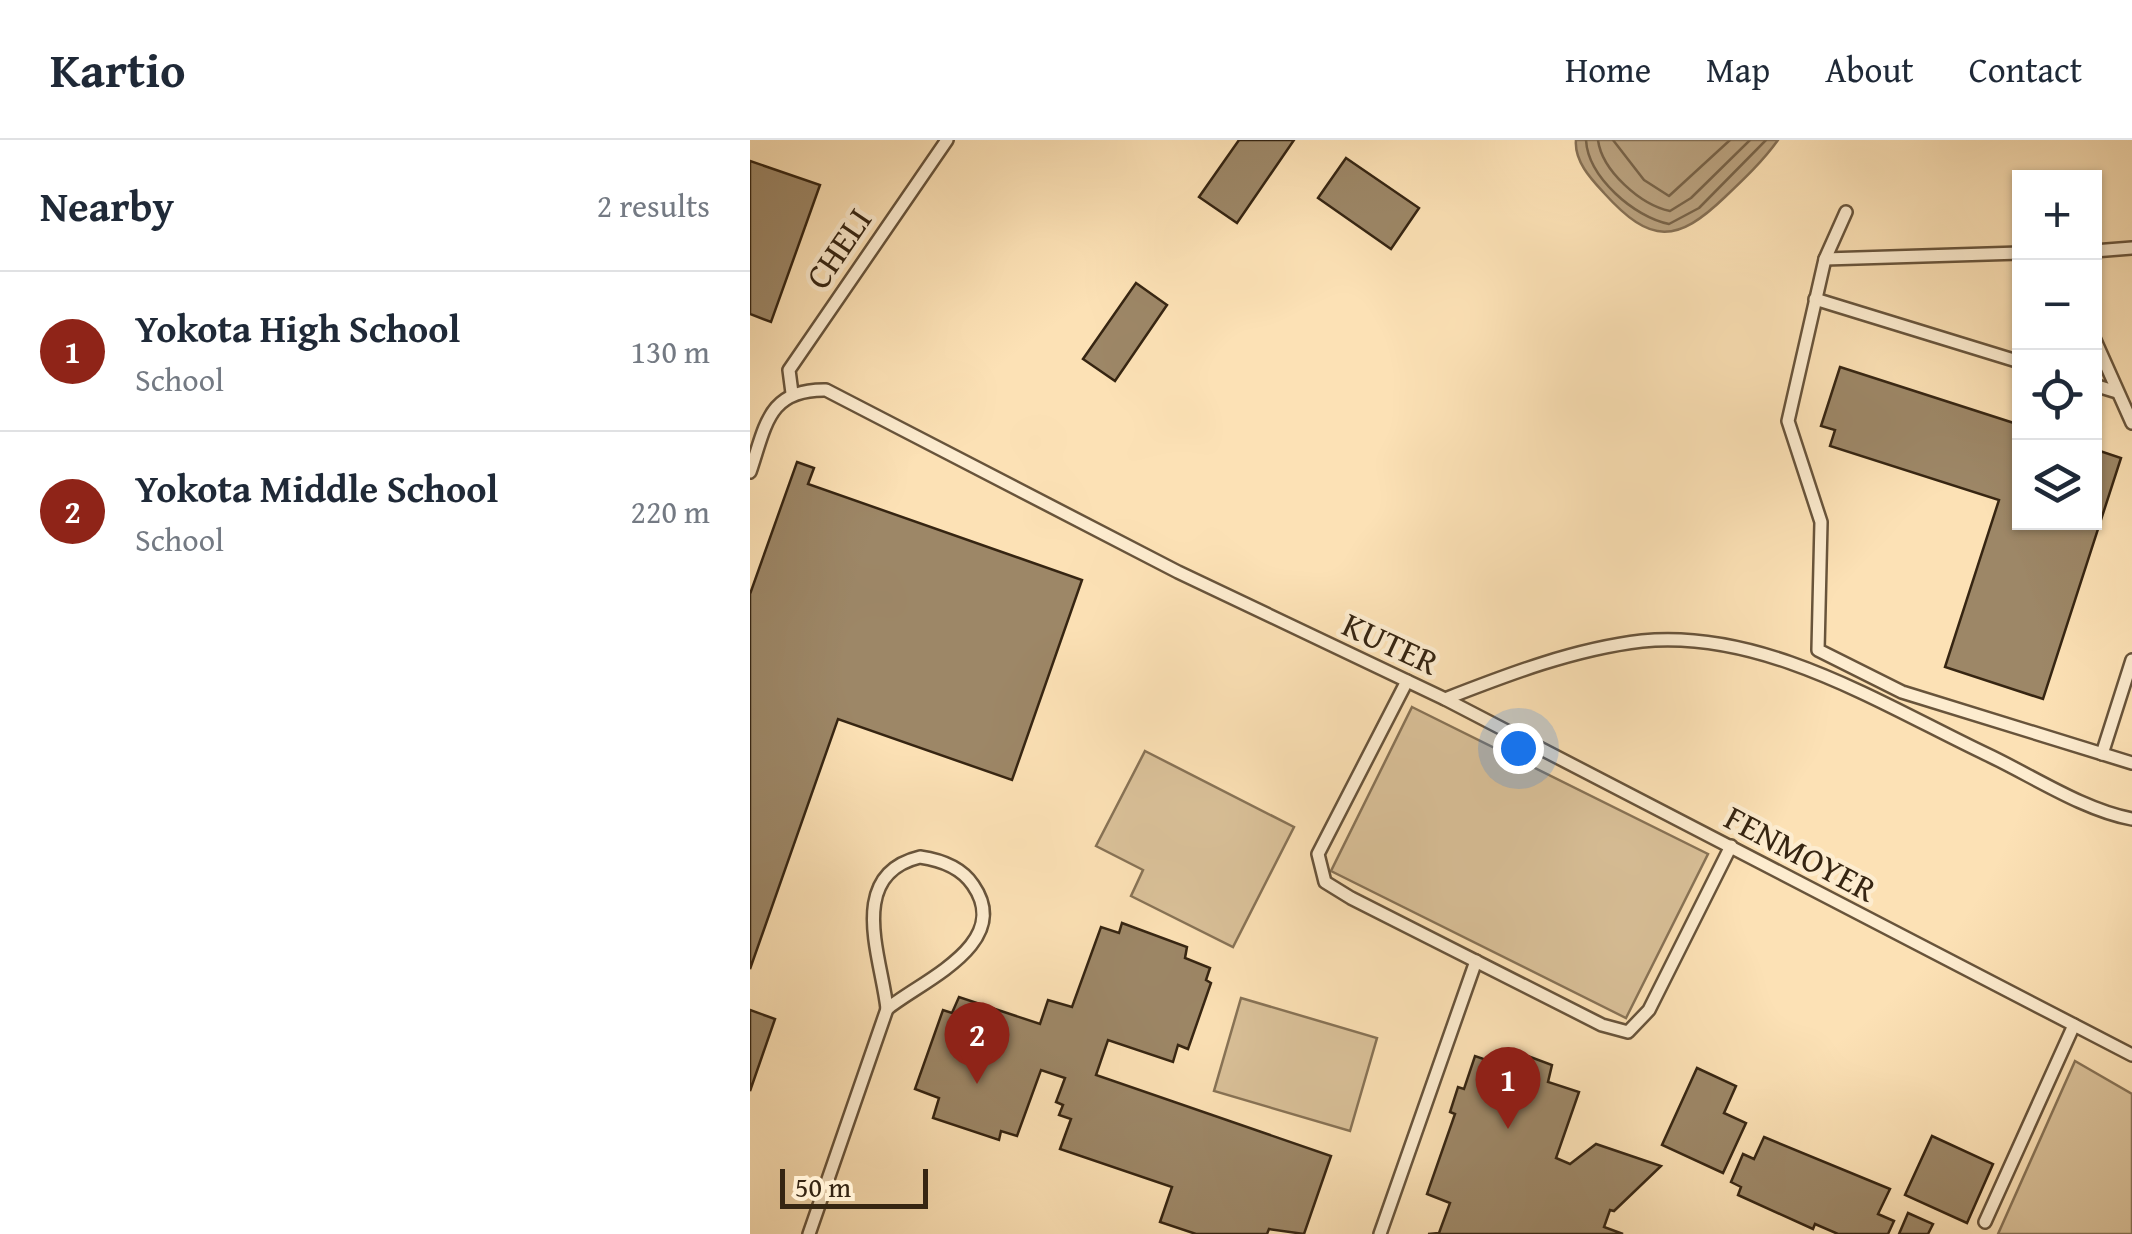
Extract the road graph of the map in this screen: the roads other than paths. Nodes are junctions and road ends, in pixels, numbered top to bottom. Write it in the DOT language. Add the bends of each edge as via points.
graph roads {
  1 [pos="947,140"];
  2 [pos="1846,212"];
  3 [pos="2132,248"];
  4 [pos="2102,250"];
  5 [pos="2012,254"];
  6 [pos="1825,259"];
  7 [pos="1816,300"];
  8 [pos="2099,350"];
  9 [pos="2012,360"];
  10 [pos="2102,388"];
  11 [pos="2116,392"];
  12 [pos="792,393"];
  13 [pos="2132,423"];
  14 [pos="750,472"];
  15 [pos="2132,660"];
  16 [pos="1407,681"];
  17 [pos="1445,698"];
  18 [pos="2102,754"];
  19 [pos="2132,764"];
  20 [pos="2132,819"];
  21 [pos="1731,846"];
  22 [pos="1476,961"];
  23 [pos="887,1009"];
  24 [pos="2074,1025"];
  25 [pos="2132,1055"];
  26 [pos="1985,1222"];
  27 [pos="809,1234"];
  28 [pos="1380,1234"];
  1 -- 12 [label="lane, CHELI" via="789,370"];
  2 -- 6 [label="lane"];
  3 -- 4 [label="lane"];
  5 -- 6 [label="lane"];
  6 -- 7 [label="lane"];
  7 -- 9 [label="lane"];
  7 -- 18 [label="lane" via="1788,421 1820,522 1818,650 1902,692"];
  8 -- 11 [label="lane"];
  10 -- 11 [label="lane"];
  11 -- 13 [label="lane"];
  12 -- 14 [label="lane" via="768,420"];
  12 -- 16 [label="lane, KUTER" via="826,390 1178,572"];
  15 -- 18 [label="lane"];
  16 -- 17 [label="lane, KUTER"];
  16 -- 22 [label="lane" via="1318,854 1325,882"];
  17 -- 20 [label="lane, KUTER" via="1585,651 1699,641 1758,652 1825,677"];
  17 -- 21 [label="lane, FENMOYER"];
  18 -- 19 [label="lane"];
  21 -- 22 [label="lane" via="1649,1010 1628,1032"];
  21 -- 24 [label="lane, FENMOYER"];
  22 -- 28 [label="lane"];
  23 -- 23 [label="lane" via="872,943 876,898 896,867 934,859 967,876 978,893 981,929 962,958"];
  23 -- 27 [label="lane"];
  24 -- 25 [label="lane, FENMOYER"];
  24 -- 26 [label="lane"];
}
